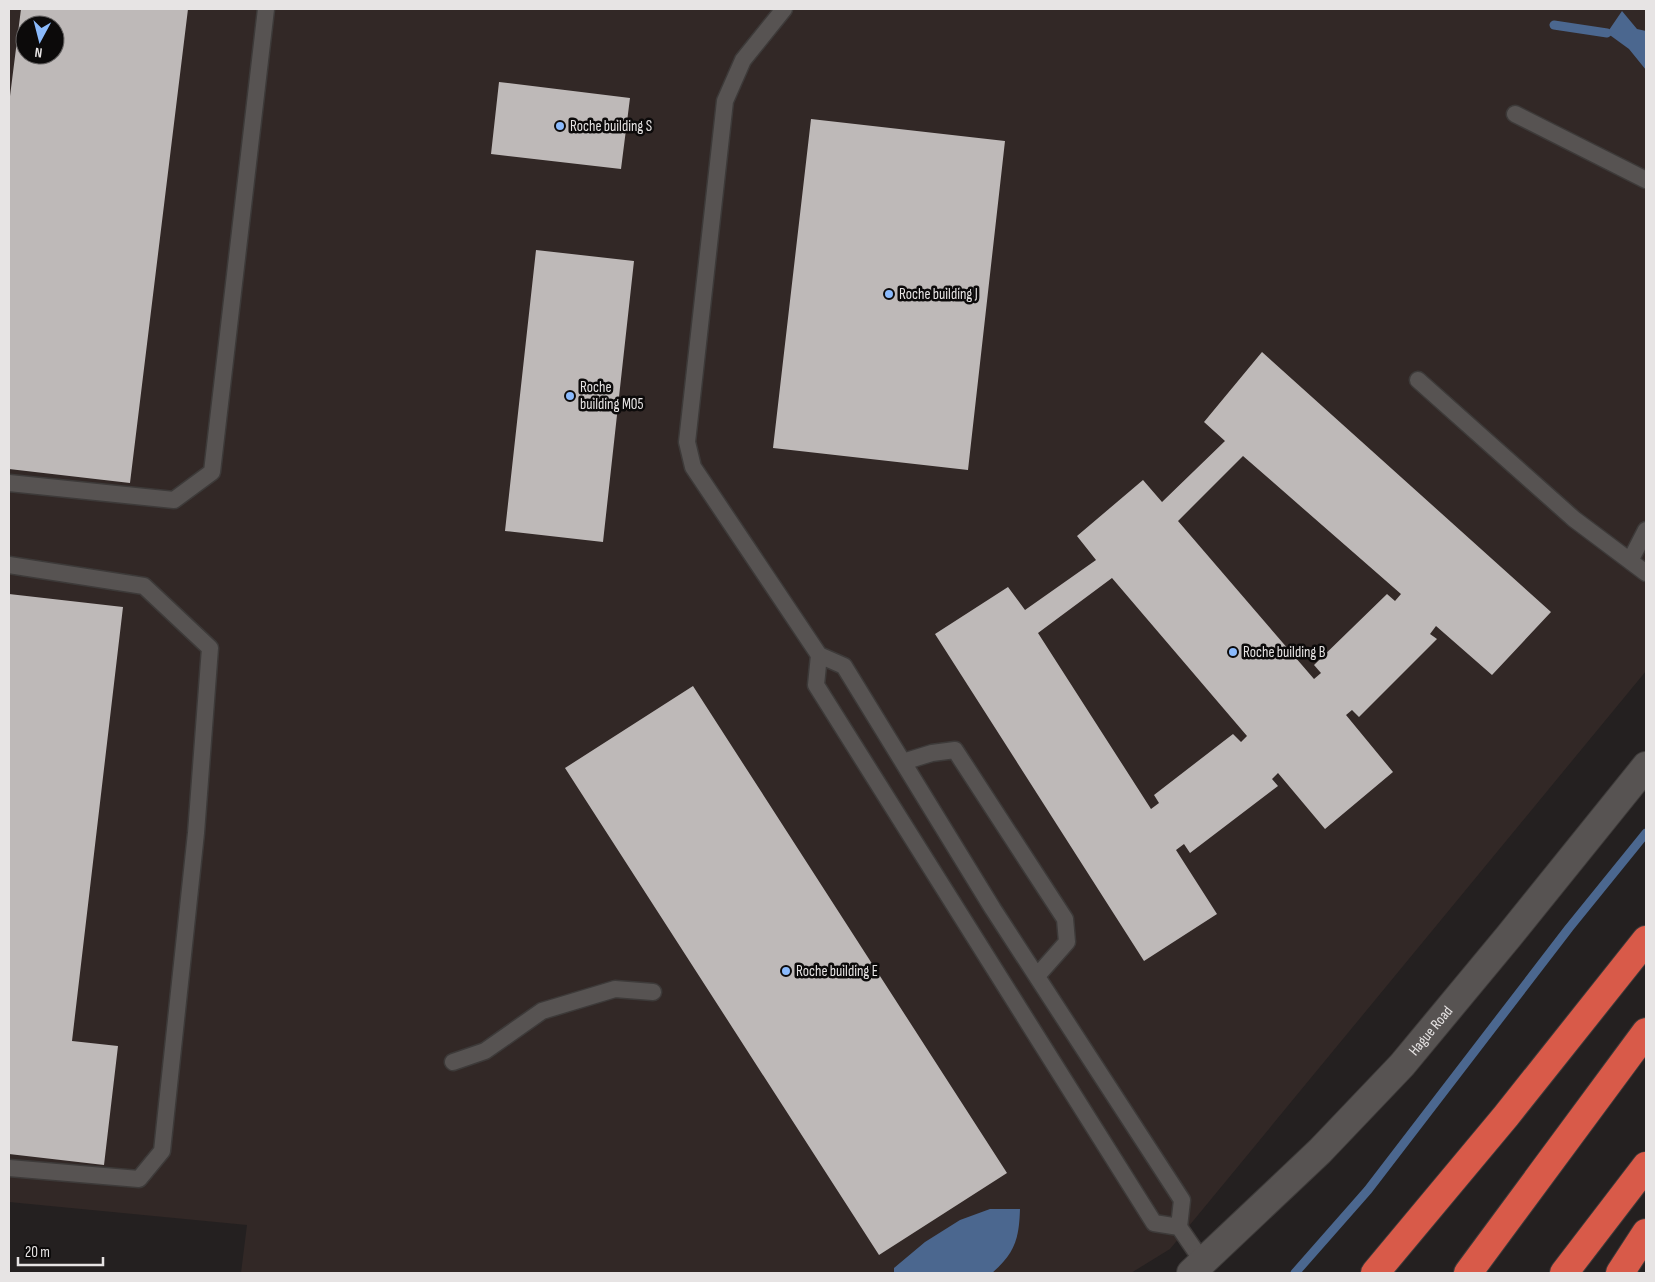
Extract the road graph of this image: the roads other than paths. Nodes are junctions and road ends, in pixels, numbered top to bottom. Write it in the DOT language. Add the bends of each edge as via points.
graph roads {
  1 [pos="266,9"];
  2 [pos="784,9"];
  3 [pos="1515,114"];
  4 [pos="1646,180"];
  5 [pos="1418,380"];
  6 [pos="9,483"];
  7 [pos="1646,530"];
  8 [pos="1630,561"];
  9 [pos="9,565"];
  10 [pos="1646,572"];
  11 [pos="819,654"];
  12 [pos="903,762"];
  13 [pos="1646,766"];
  14 [pos="1646,940"];
  15 [pos="1037,976"];
  16 [pos="653,992"];
  17 [pos="1646,1032"];
  18 [pos="453,1062"];
  19 [pos="1646,1166"];
  20 [pos="9,1168"];
  21 [pos="1178,1227"];
  22 [pos="1646,1233"];
  23 [pos="1197,1268"];
  24 [pos="1374,1273"];
  25 [pos="1468,1273"];
  26 [pos="1564,1273"];
  27 [pos="1620,1273"];
  1 -- 6 [label="lane" via="212,472 174,500"];
  2 -- 11 [label="lane" via="743,60 725,101 687,442 693,467"];
  3 -- 4 [label="lane"];
  5 -- 8 [label="lane" via="1574,519"];
  7 -- 8 [label="lane"];
  8 -- 10 [label="lane"];
  9 -- 20 [label="lane" via="144,586 210,648 196,833 162,1151 139,1180"];
  11 -- 12 [label="lane" via="844,666"];
  11 -- 21 [label="lane" via="816,685 821,694 1154,1223"];
  12 -- 15 [label="lane"];
  12 -- 15 [label="lane" via="955,750 1065,918 1067,942"];
  13 -- 23 [label="street, Hague Road" via="1402,1064 1320,1151"];
  14 -- 24 [label="highway" via="1506,1116"];
  15 -- 21 [label="lane" via="1182,1200"];
  16 -- 18 [label="lane" via="615,988 542,1011 485,1051"];
  17 -- 25 [label="highway"];
  19 -- 26 [label="highway"];
  21 -- 23 [label="lane"];
  22 -- 27 [label="highway"];
}
